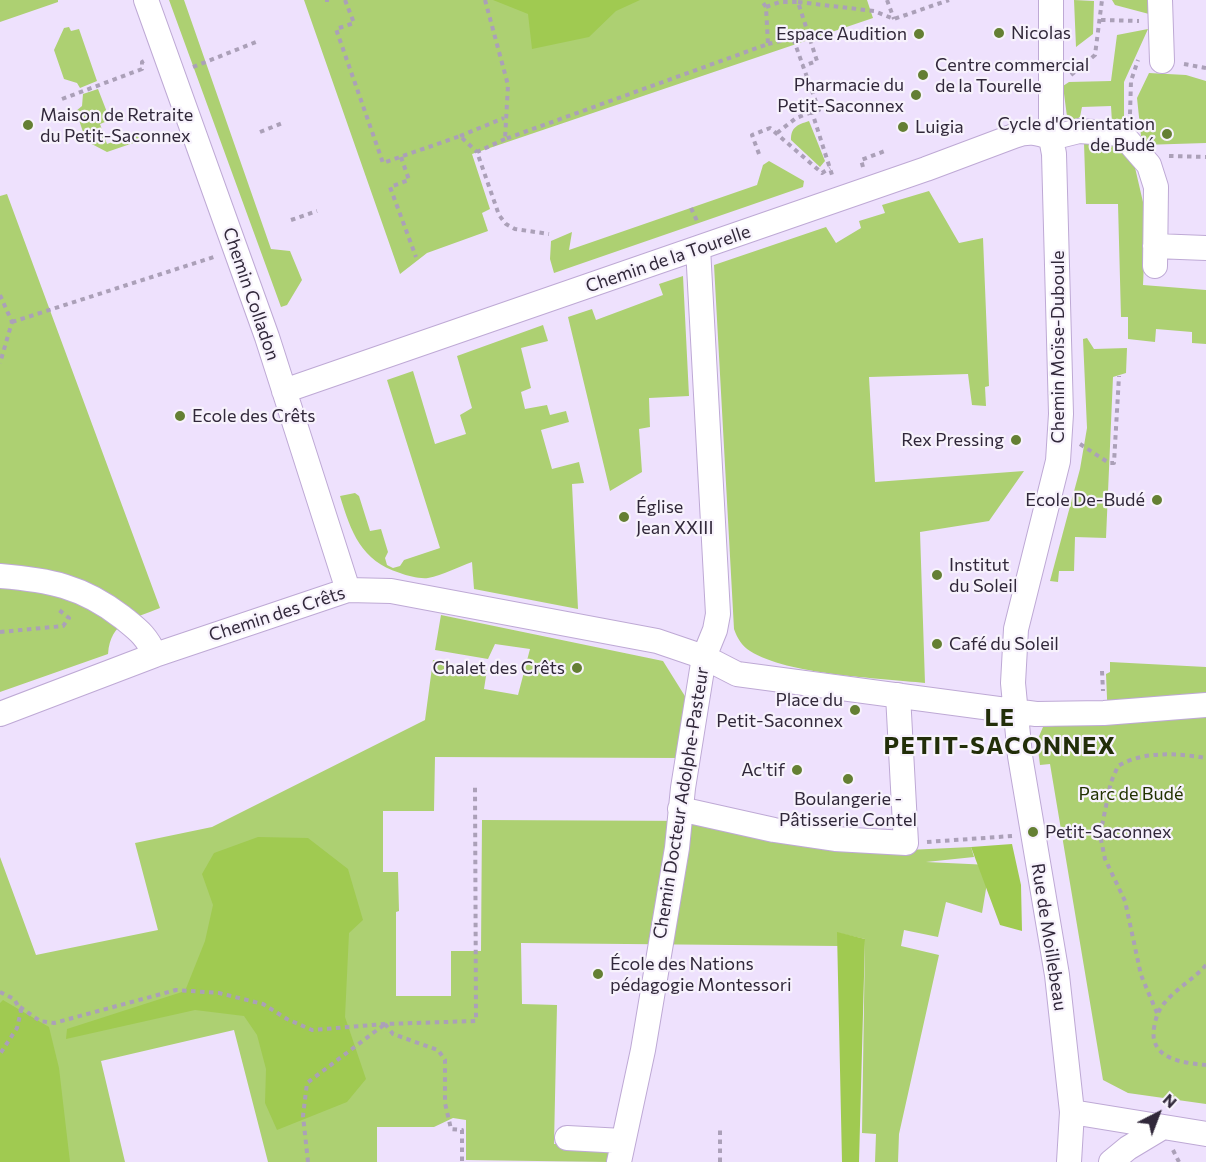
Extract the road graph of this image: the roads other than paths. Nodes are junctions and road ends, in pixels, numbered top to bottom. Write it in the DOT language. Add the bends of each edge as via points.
graph roads {
  1 [pos="146,0"];
  2 [pos="1051,0"];
  3 [pos="1160,0"];
  4 [pos="1152,56"];
  5 [pos="1051,138"];
  6 [pos="698,248"];
  7 [pos="1206,248"];
  8 [pos="284,391"];
  9 [pos="0,576"];
  10 [pos="348,590"];
  11 [pos="154,655"];
  12 [pos="704,657"];
  13 [pos="898,695"];
  14 [pos="1206,705"];
  15 [pos="1014,712"];
  16 [pos="0,714"];
  17 [pos="680,809"];
  18 [pos="1072,1112"];
  19 [pos="1163,1128"];
  20 [pos="1206,1134"];
  21 [pos="567,1138"];
  22 [pos="621,1152"];
  23 [pos="1069,1162"];
  24 [pos="1111,1162"];
  1 -- 8 [label="street, Chemin Colladon"];
  2 -- 5 [label="street, Chemin Moïse-Duboule"];
  3 -- 4 [label="street"];
  5 -- 6 [label="street, Chemin de la Tourelle" via="1039,133 1021,134"];
  5 -- 7 [label="street" via="1079,131 1122,134 1149,165 1156,187 1155,256"];
  5 -- 15 [label="street, Chemin Moïse-Duboule" via="1061,414 1053,485 1016,629"];
  6 -- 8 [label="street, Chemin de la Tourelle"];
  6 -- 12 [label="street, Chemin Docteur Adolphe-Pasteur" via="717,606 715,630"];
  8 -- 10 [label="street, Chemin Colladon"];
  9 -- 11 [label="street" via="53,583 88,594 146,637"];
  10 -- 11 [label="street, Chemin des Crêts"];
  10 -- 12 [label="street, Chemin des Crêts" via="391,591 587,627 657,641"];
  11 -- 16 [label="street, Chemin des Crêts"];
  12 -- 13 [label="street" via="737,674"];
  12 -- 17 [label="street, Chemin Docteur Adolphe-Pasteur"];
  13 -- 15 [label="street"];
  13 -- 17 [label="street" via="906,843 835,840 774,831"];
  14 -- 15 [label="street" via="1104,713"];
  15 -- 18 [label="street, Rue de Moillebeau" via="1057,975"];
  17 -- 22 [label="street, Chemin Docteur Adolphe-Pasteur" via="643,1050"];
  18 -- 19 [label="street"];
  18 -- 23 [label="street, Rue de Moillebeau"];
  19 -- 20 [label="street"];
  19 -- 24 [label="street"];
  21 -- 22 [label="street"];
}
